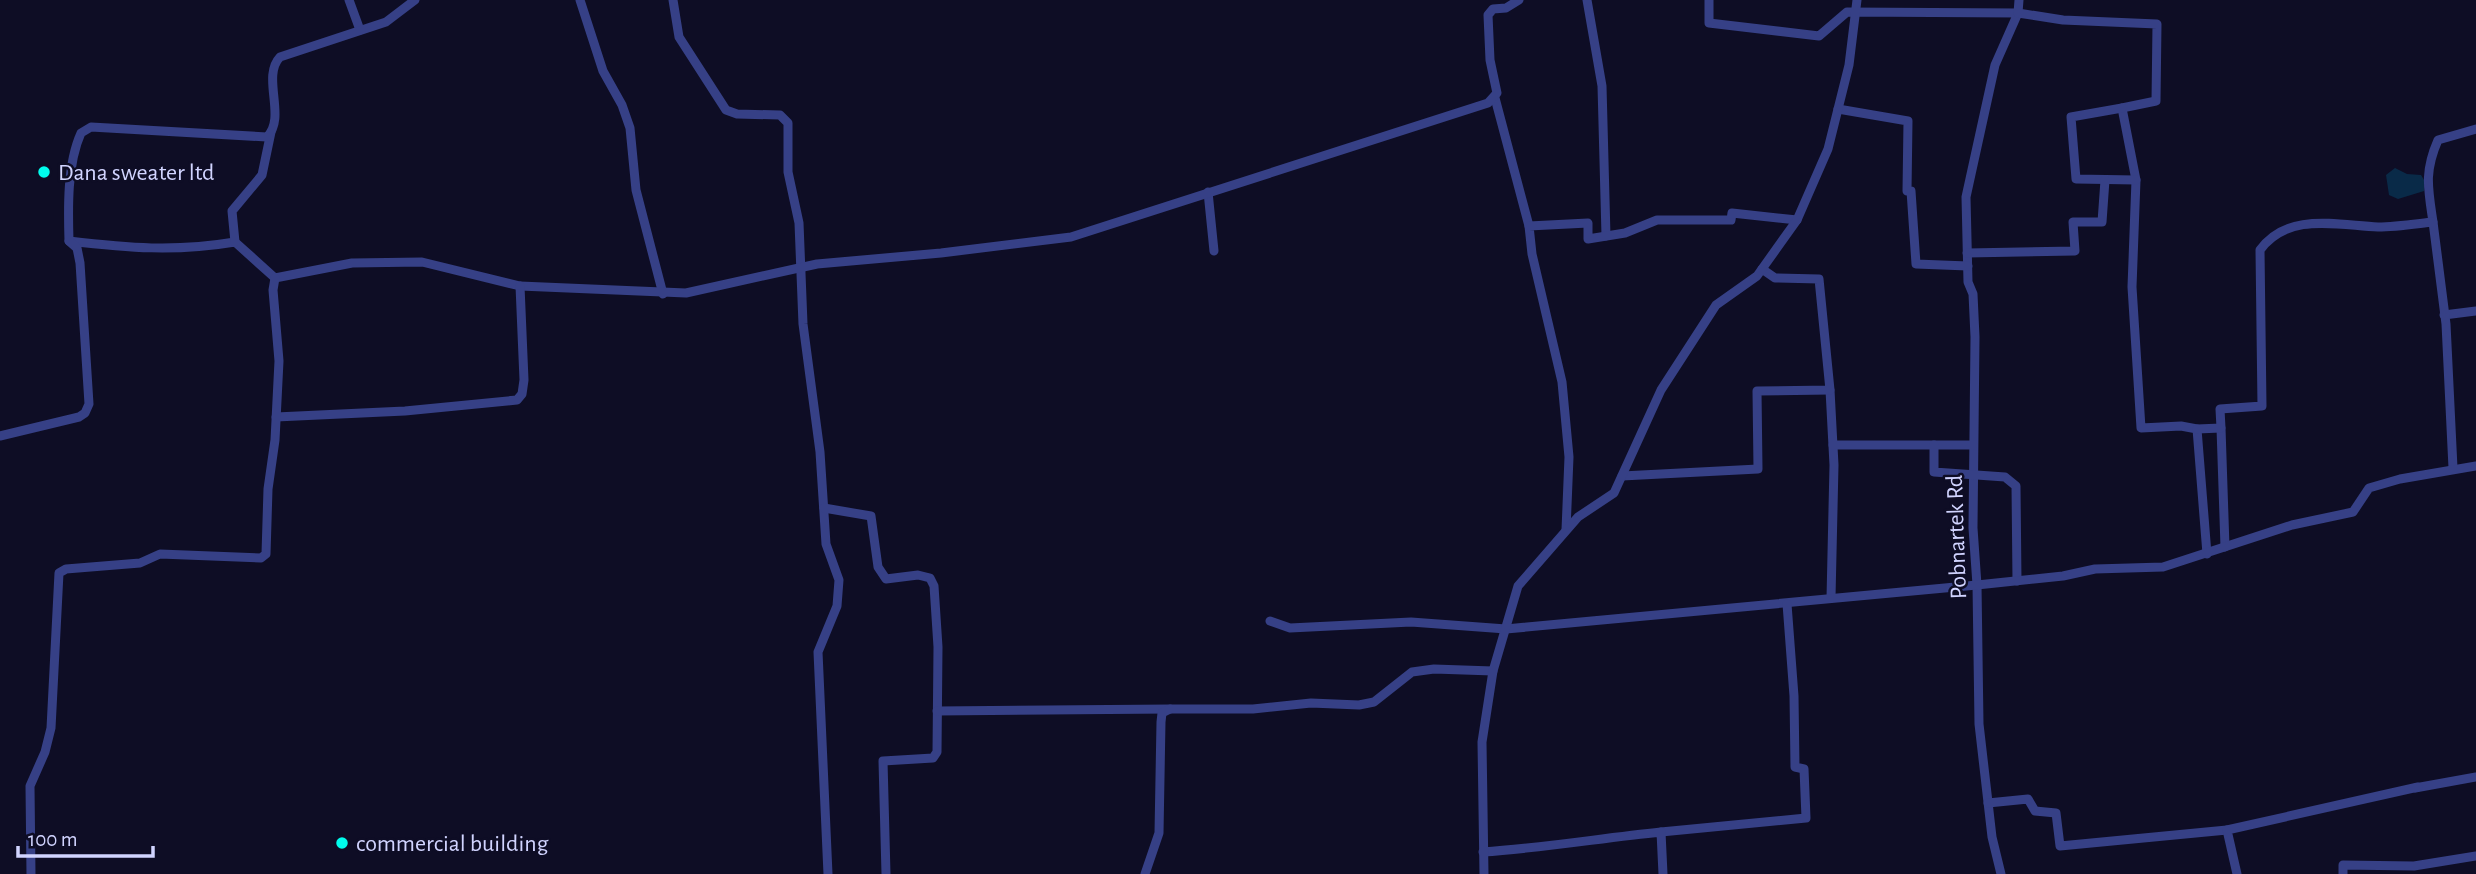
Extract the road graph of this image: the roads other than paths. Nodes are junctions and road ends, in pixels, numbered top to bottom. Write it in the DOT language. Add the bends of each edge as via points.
graph roads {
  1 [pos="349,0"];
  2 [pos="415,0"];
  3 [pos="580,0"];
  4 [pos="673,0"];
  5 [pos="1519,0"];
  6 [pos="1587,0"];
  7 [pos="1709,0"];
  8 [pos="1857,0"];
  9 [pos="2019,0"];
  10 [pos="1856,13"];
  11 [pos="2018,13"];
  12 [pos="360,30"];
  13 [pos="1495,98"];
  14 [pos="2122,108"];
  15 [pos="1838,109"];
  16 [pos="2476,129"];
  17 [pos="271,132"];
  18 [pos="2105,180"];
  19 [pos="2136,180"];
  20 [pos="1208,192"];
  21 [pos="1797,220"];
  22 [pos="2433,222"];
  23 [pos="1529,226"];
  24 [pos="1606,236"];
  25 [pos="69,241"];
  26 [pos="235,242"];
  27 [pos="1214,251"];
  28 [pos="1967,253"];
  29 [pos="1968,266"];
  30 [pos="798,268"];
  31 [pos="1762,270"];
  32 [pos="275,278"];
  33 [pos="520,286"];
  34 [pos="663,294"];
  35 [pos="2476,311"];
  36 [pos="2444,316"];
  37 [pos="1830,390"];
  38 [pos="276,417"];
  39 [pos="2221,428"];
  40 [pos="2197,429"];
  41 [pos="0,436"];
  42 [pos="1833,445"];
  43 [pos="1934,445"];
  44 [pos="1973,445"];
  45 [pos="2476,466"];
  46 [pos="2453,468"];
  47 [pos="1973,473"];
  48 [pos="1622,476"];
  49 [pos="824,508"];
  50 [pos="1566,530"];
  51 [pos="2225,547"];
  52 [pos="2207,554"];
  53 [pos="2017,580"];
  54 [pos="1978,585"];
  55 [pos="1831,598"];
  56 [pos="1787,604"];
  57 [pos="1270,621"];
  58 [pos="1506,629"];
  59 [pos="1493,671"];
  60 [pos="1170,709"];
  61 [pos="937,711"];
  62 [pos="2476,777"];
  63 [pos="1988,803"];
  64 [pos="2227,830"];
  65 [pos="1661,832"];
  66 [pos="1483,852"];
  67 [pos="2476,856"];
  68 [pos="31,874"];
  69 [pos="828,874"];
  70 [pos="886,874"];
  71 [pos="1145,874"];
  72 [pos="1485,874"];
  73 [pos="1663,874"];
  74 [pos="2001,874"];
  75 [pos="2237,874"];
  76 [pos="2343,874"];
  1 -- 12 [label="street"];
  2 -- 12 [label="street" via="390,19"];
  3 -- 34 [label="street" via="603,71 630,128 636,190"];
  4 -- 30 [label="street" via="679,37 726,110 780,115 788,123 788,172 799,223"];
  5 -- 13 [label="street" via="1488,15"];
  6 -- 24 [label="street" via="1602,86"];
  7 -- 10 [label="street" via="1709,23 1819,36 1847,12"];
  8 -- 10 [label="street"];
  9 -- 11 [label="street, Pobnartek Rd"];
  10 -- 11 [label="street"];
  10 -- 15 [label="street"];
  11 -- 14 [label="street" via="2157,24 2156,100"];
  11 -- 28 [label="street, Pobnartek Rd" via="1995,65 1966,197"];
  12 -- 17 [label="street" via="306,46 275,62"];
  13 -- 20 [label="street"];
  13 -- 23 [label="street"];
  14 -- 18 [label="street" via="2071,117 2076,179"];
  14 -- 19 [label="street"];
  15 -- 21 [label="street" via="1828,149"];
  15 -- 29 [label="street" via="1908,121 1906,191 1911,191 1916,264"];
  16 -- 22 [label="street" via="2438,140 2426,179"];
  17 -- 25 [label="street" via="258,137 85,129 76,146"];
  17 -- 26 [label="street" via="262,176 232,211"];
  18 -- 19 [label="street"];
  18 -- 28 [label="street" via="2102,222 2073,222 2075,251"];
  19 -- 40 [label="street" via="2133,287 2141,428"];
  20 -- 27 [label="street"];
  20 -- 30 [label="street" via="1071,237"];
  21 -- 24 [label="street" via="1732,213 1731,220 1657,220"];
  21 -- 31 [label="street"];
  22 -- 36 [label="street"];
  22 -- 39 [label="street" via="2381,227 2316,223 2289,226 2269,239 2260,250 2262,406 2220,409"];
  23 -- 24 [label="street" via="1588,223 1588,239"];
  23 -- 50 [label="street" via="1562,382 1569,457"];
  25 -- 26 [label="street" via="143,250"];
  25 -- 41 [label="street" via="80,263 89,404 85,414"];
  26 -- 32 [label="street"];
  28 -- 29 [label="street, Pobnartek Rd"];
  29 -- 44 [label="street, Pobnartek Rd" via="1975,337"];
  30 -- 34 [label="street" via="698,292"];
  30 -- 49 [label="street"];
  31 -- 37 [label="street" via="1775,278 1819,279"];
  31 -- 48 [label="street" via="1716,305 1705,321 1661,390"];
  32 -- 33 [label="street" via="332,266 422,262"];
  32 -- 38 [label="street"];
  33 -- 34 [label="street"];
  33 -- 38 [label="street" via="524,380 523,394 517,400"];
  35 -- 36 [label="street"];
  36 -- 46 [label="street"];
  37 -- 42 [label="street"];
  37 -- 48 [label="street" via="1757,391 1758,469"];
  38 -- 68 [label="street" via="264,556 160,554 140,563 59,573 51,727 29,796"];
  39 -- 40 [label="street"];
  39 -- 51 [label="street"];
  40 -- 52 [label="street"];
  42 -- 43 [label="street"];
  42 -- 55 [label="street"];
  43 -- 44 [label="street"];
  43 -- 47 [label="street" via="1934,472"];
  44 -- 47 [label="street, Pobnartek Rd"];
  45 -- 46 [label="street"];
  46 -- 51 [label="street" via="2369,488 2353,512 2292,525"];
  47 -- 53 [label="street" via="2005,477 2016,486"];
  47 -- 54 [label="street, Pobnartek Rd"];
  48 -- 50 [label="street" via="1614,493"];
  49 -- 61 [label="street" via="871,516 878,567 886,579 930,578 936,598"];
  49 -- 69 [label="street" via="826,544 839,580 837,606 817,660"];
  50 -- 58 [label="street" via="1518,586"];
  51 -- 52 [label="street"];
  52 -- 53 [label="street" via="2163,567 2095,569"];
  53 -- 54 [label="street"];
  54 -- 55 [label="street"];
  54 -- 63 [label="street, Pobnartek Rd" via="1979,724"];
  55 -- 56 [label="street"];
  56 -- 58 [label="street"];
  56 -- 65 [label="street" via="1794,767 1804,769 1806,818"];
  57 -- 58 [label="street" via="1290,628 1411,622"];
  58 -- 59 [label="street"];
  59 -- 60 [label="street" via="1412,672 1374,702 1359,705"];
  59 -- 66 [label="street" via="1482,742"];
  60 -- 61 [label="street"];
  60 -- 71 [label="street" via="1162,713 1160,731 1159,833"];
  61 -- 70 [label="street" via="935,757 883,761"];
  62 -- 64 [label="street"];
  63 -- 64 [label="street" via="2028,799 2035,811 2056,813 2060,846"];
  63 -- 74 [label="street, Pobnartek Rd"];
  64 -- 75 [label="street"];
  65 -- 66 [label="street"];
  65 -- 73 [label="street"];
  66 -- 72 [label="street"];
  67 -- 76 [label="street" via="2414,866 2343,865"];
}
